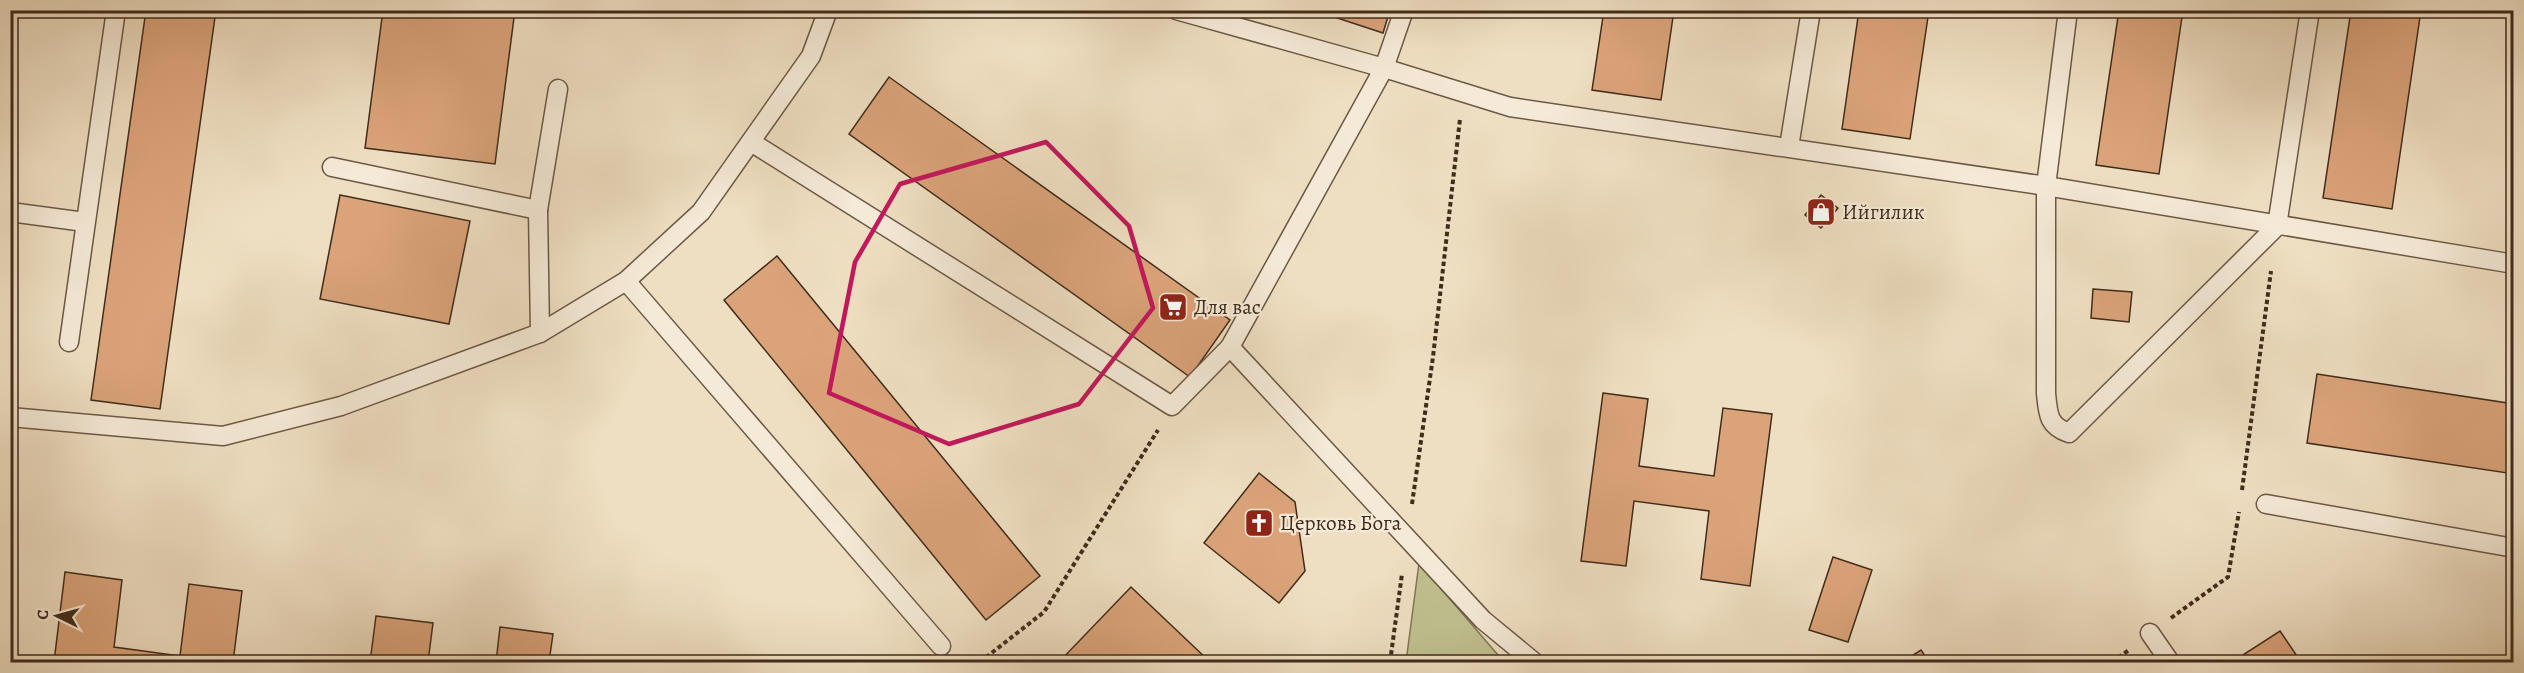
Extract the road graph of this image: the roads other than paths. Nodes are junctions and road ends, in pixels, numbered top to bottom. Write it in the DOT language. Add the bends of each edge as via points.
graph roads {
  1 [pos="116,10"];
  2 [pos="828,10"];
  3 [pos="1176,10"];
  4 [pos="1404,10"];
  5 [pos="1810,10"];
  6 [pos="2068,10"];
  7 [pos="2310,10"];
  8 [pos="1384,68"];
  9 [pos="558,89"];
  10 [pos="751,142"];
  11 [pos="1789,147"];
  12 [pos="332,167"];
  13 [pos="2046,186"];
  14 [pos="538,210"];
  15 [pos="10,212"];
  16 [pos="85,222"];
  17 [pos="2277,226"];
  18 [pos="2514,264"];
  19 [pos="626,281"];
  20 [pos="540,333"];
  21 [pos="69,342"];
  22 [pos="1230,348"];
  23 [pos="10,417"];
  24 [pos="2266,504"];
  25 [pos="2514,548"];
  26 [pos="2150,633"];
  27 [pos="941,646"];
  28 [pos="1534,663"];
  29 [pos="2170,663"];
  1 -- 16 [label="lane"];
  2 -- 10 [label="lane" via="811,56"];
  3 -- 8 [label="lane"];
  4 -- 8 [label="lane"];
  5 -- 11 [label="lane"];
  6 -- 13 [label="lane"];
  7 -- 17 [label="lane"];
  8 -- 11 [label="lane" via="1510,107"];
  8 -- 22 [label="lane"];
  9 -- 14 [label="lane"];
  10 -- 19 [label="lane" via="701,212"];
  10 -- 22 [label="lane" via="1172,406"];
  11 -- 13 [label="lane"];
  12 -- 14 [label="lane"];
  13 -- 17 [label="lane"];
  13 -- 17 [label="lane" via="2048,417 2057,429 2069,433"];
  14 -- 20 [label="lane"];
  15 -- 16 [label="lane"];
  16 -- 21 [label="lane"];
  17 -- 18 [label="lane"];
  19 -- 20 [label="lane"];
  19 -- 27 [label="lane"];
  20 -- 23 [label="lane" via="341,406 223,436"];
  22 -- 28 [label="lane" via="1483,620"];
  24 -- 25 [label="lane"];
  26 -- 29 [label="lane"];
}
